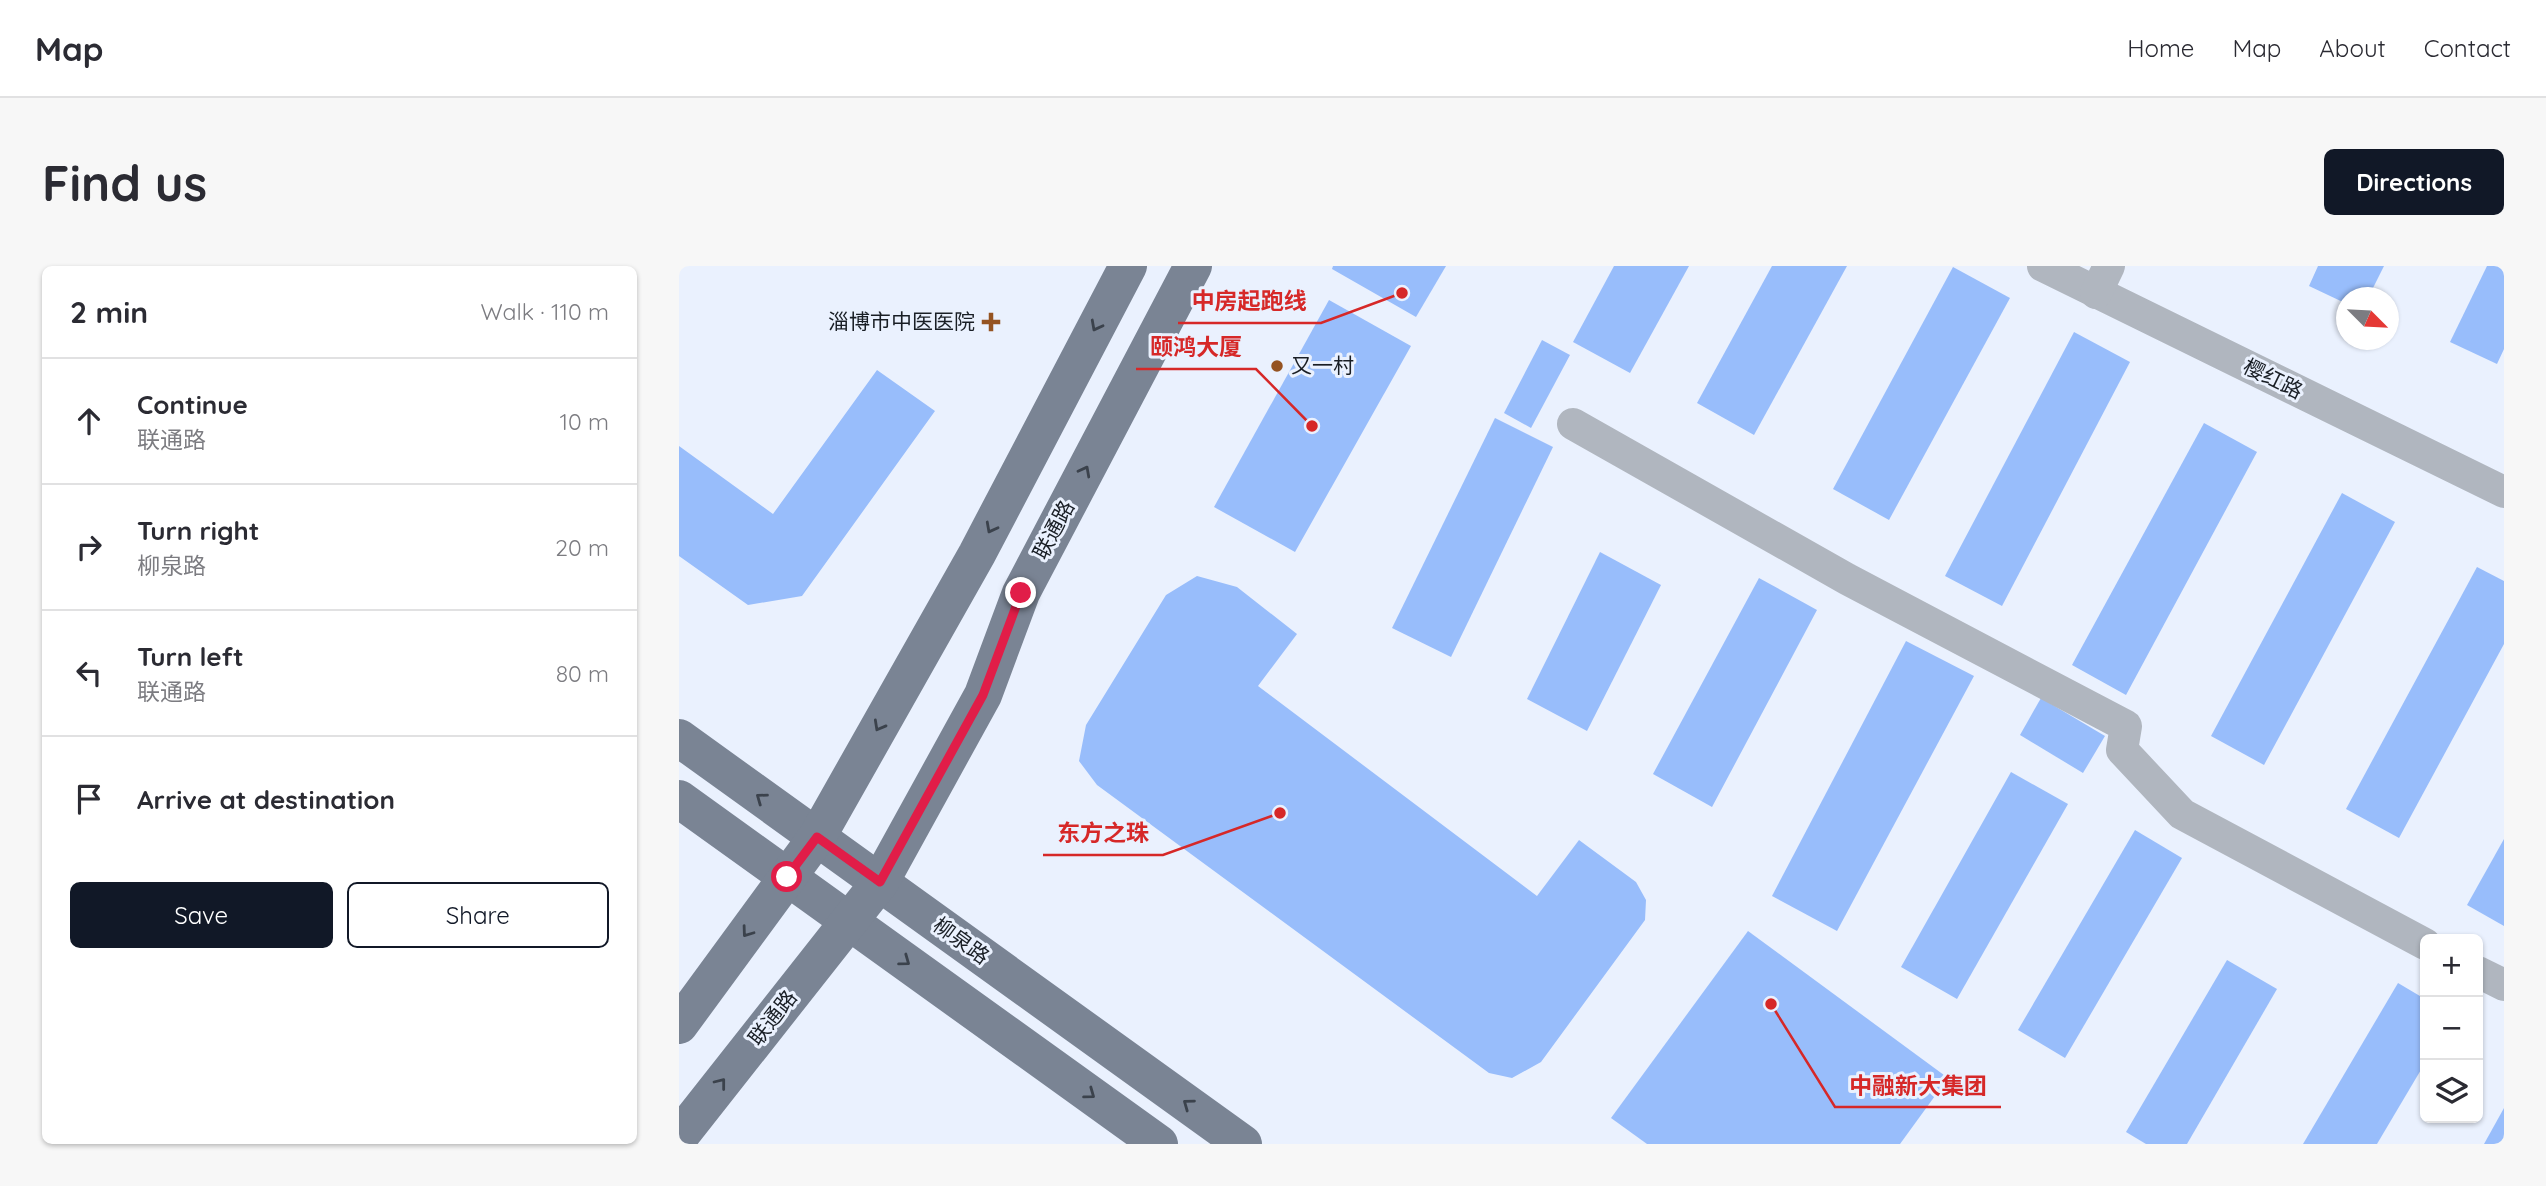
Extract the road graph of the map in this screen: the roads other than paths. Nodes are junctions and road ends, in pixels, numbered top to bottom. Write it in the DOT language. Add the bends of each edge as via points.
graph roads {
  1 [pos="1128,266"];
  2 [pos="1193,266"];
  3 [pos="2043,266"];
  4 [pos="2102,280"];
  5 [pos="1573,424"];
  6 [pos="2504,492"];
  7 [pos="679,738"];
  8 [pos="679,799"];
  9 [pos="817,837"];
  10 [pos="787,877"];
  11 [pos="880,882"];
  12 [pos="850,922"];
  13 [pos="2420,941"];
  14 [pos="2483,974"];
  15 [pos="2504,985"];
  16 [pos="679,1025"];
  17 [pos="679,1137"];
  18 [pos="1159,1144"];
  19 [pos="1243,1144"];
  1 -- 9 [label="main road, one-way" via="977,554"];
  11 -- 2 [label="main road, 联通路, one-way" via="983,695 1021,593"];
  3 -- 4 [label="street, 樱红路"];
  4 -- 6 [label="street, 樱红路"];
  5 -- 13 [label="street" via="1847,579 2126,726 2122,750 2182,814"];
  9 -- 7 [label="main road, 柳泉路, one-way"];
  8 -- 10 [label="main road"];
  9 -- 10 [label="main road"];
  9 -- 11 [label="main road, 柳泉路"];
  10 -- 12 [label="main road"];
  10 -- 16 [label="main road, one-way"];
  11 -- 12 [label="main road, 联通路"];
  19 -- 11 [label="main road, 柳泉路, one-way"];
  17 -- 12 [label="main road, 联通路, one-way"];
  12 -- 18 [label="main road, one-way"];
  14 -- 15 [label="street"];
}
